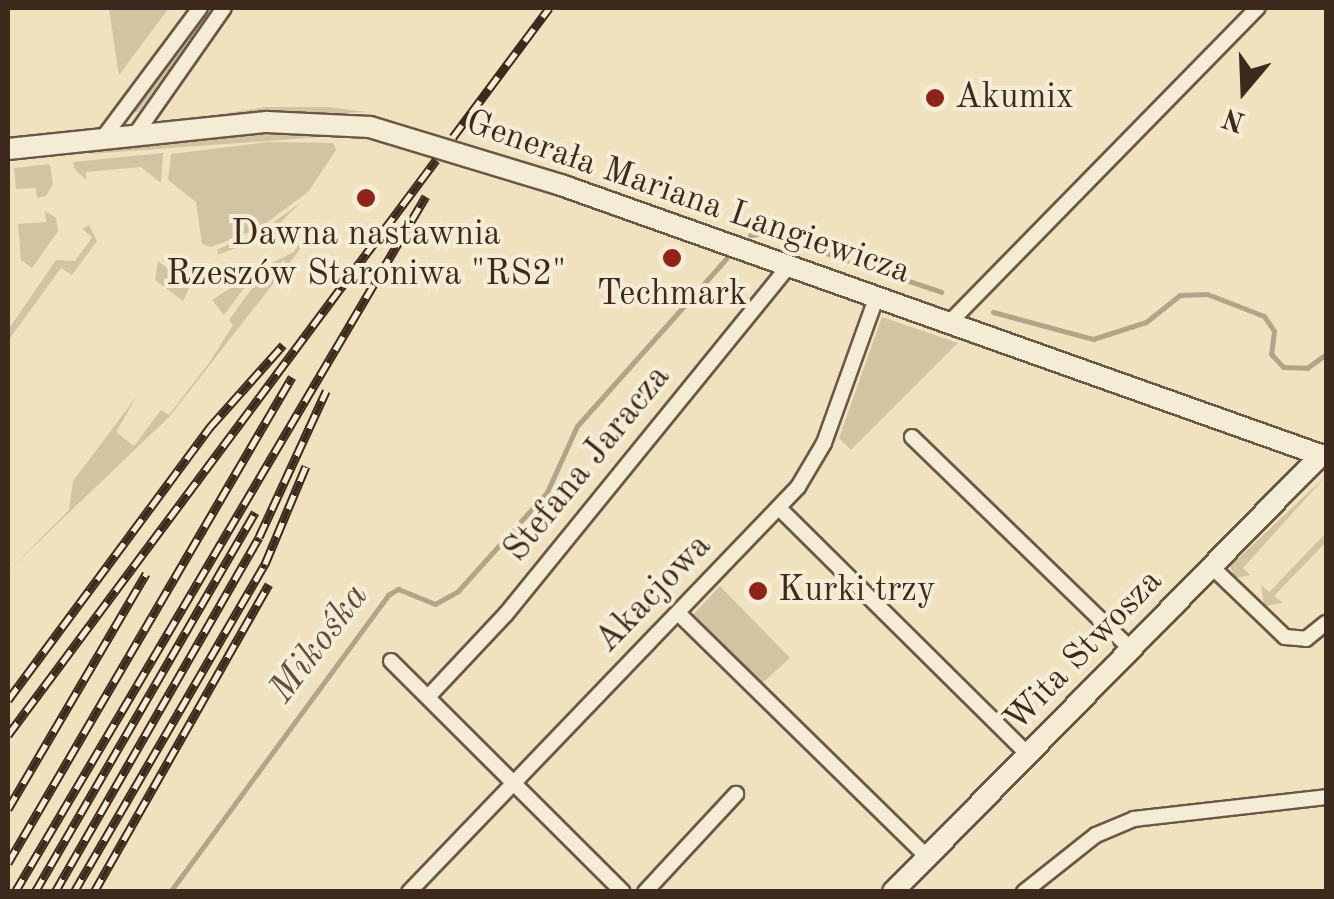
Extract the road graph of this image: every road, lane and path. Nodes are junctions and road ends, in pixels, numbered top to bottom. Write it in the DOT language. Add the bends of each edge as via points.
graph roads {
  1 [pos="200,8"];
  2 [pos="224,8"];
  3 [pos="1258,8"];
  4 [pos="135,135"];
  5 [pos="103,138"];
  6 [pos="8,148"];
  7 [pos="790,265"];
  8 [pos="878,296"];
  9 [pos="949,323"];
  10 [pos="912,436"];
  11 [pos="1324,456"];
  12 [pos="779,508"];
  13 [pos="1212,567"];
  14 [pos="678,613"];
  15 [pos="1326,622"];
  16 [pos="1131,649"];
  17 [pos="391,661"];
  18 [pos="428,696"];
  19 [pos="1028,754"];
  20 [pos="514,784"];
  21 [pos="736,794"];
  22 [pos="1326,797"];
  23 [pos="927,857"];
  24 [pos="409,892"];
  25 [pos="623,892"];
  26 [pos="644,892"];
  27 [pos="893,892"];
  28 [pos="1024,892"];
  1 -- 5 [label="street"];
  2 -- 4 [label="street"];
  3 -- 9 [label="street"];
  4 -- 5 [label="street, Generała Mariana Langiewicza"];
  4 -- 7 [label="street, Generała Mariana Langiewicza" via="267,122 370,128 528,173"];
  5 -- 6 [label="street, Generała Mariana Langiewicza"];
  7 -- 8 [label="street, Generała Mariana Langiewicza"];
  7 -- 18 [label="street, Stefana Jaracza" via="506,614"];
  8 -- 9 [label="street, Generała Mariana Langiewicza"];
  8 -- 12 [label="street, Akacjowa" via="816,460"];
  9 -- 11 [label="street, Generała Mariana Langiewicza"];
  10 -- 16 [label="street"];
  11 -- 13 [label="street, Wita Stwosza"];
  12 -- 14 [label="street, Akacjowa"];
  12 -- 19 [label="street"];
  13 -- 15 [label="street" via="1285,637 1306,639"];
  13 -- 16 [label="street, Wita Stwosza"];
  14 -- 20 [label="street, Akacjowa"];
  14 -- 23 [label="street"];
  16 -- 19 [label="street, Wita Stwosza"];
  17 -- 18 [label="street"];
  18 -- 20 [label="street"];
  19 -- 23 [label="street, Wita Stwosza"];
  20 -- 24 [label="street, Akacjowa"];
  20 -- 25 [label="street"];
  21 -- 26 [label="street"];
  22 -- 28 [label="street" via="1134,819 1096,835"];
  23 -- 27 [label="street, Wita Stwosza"];
}
